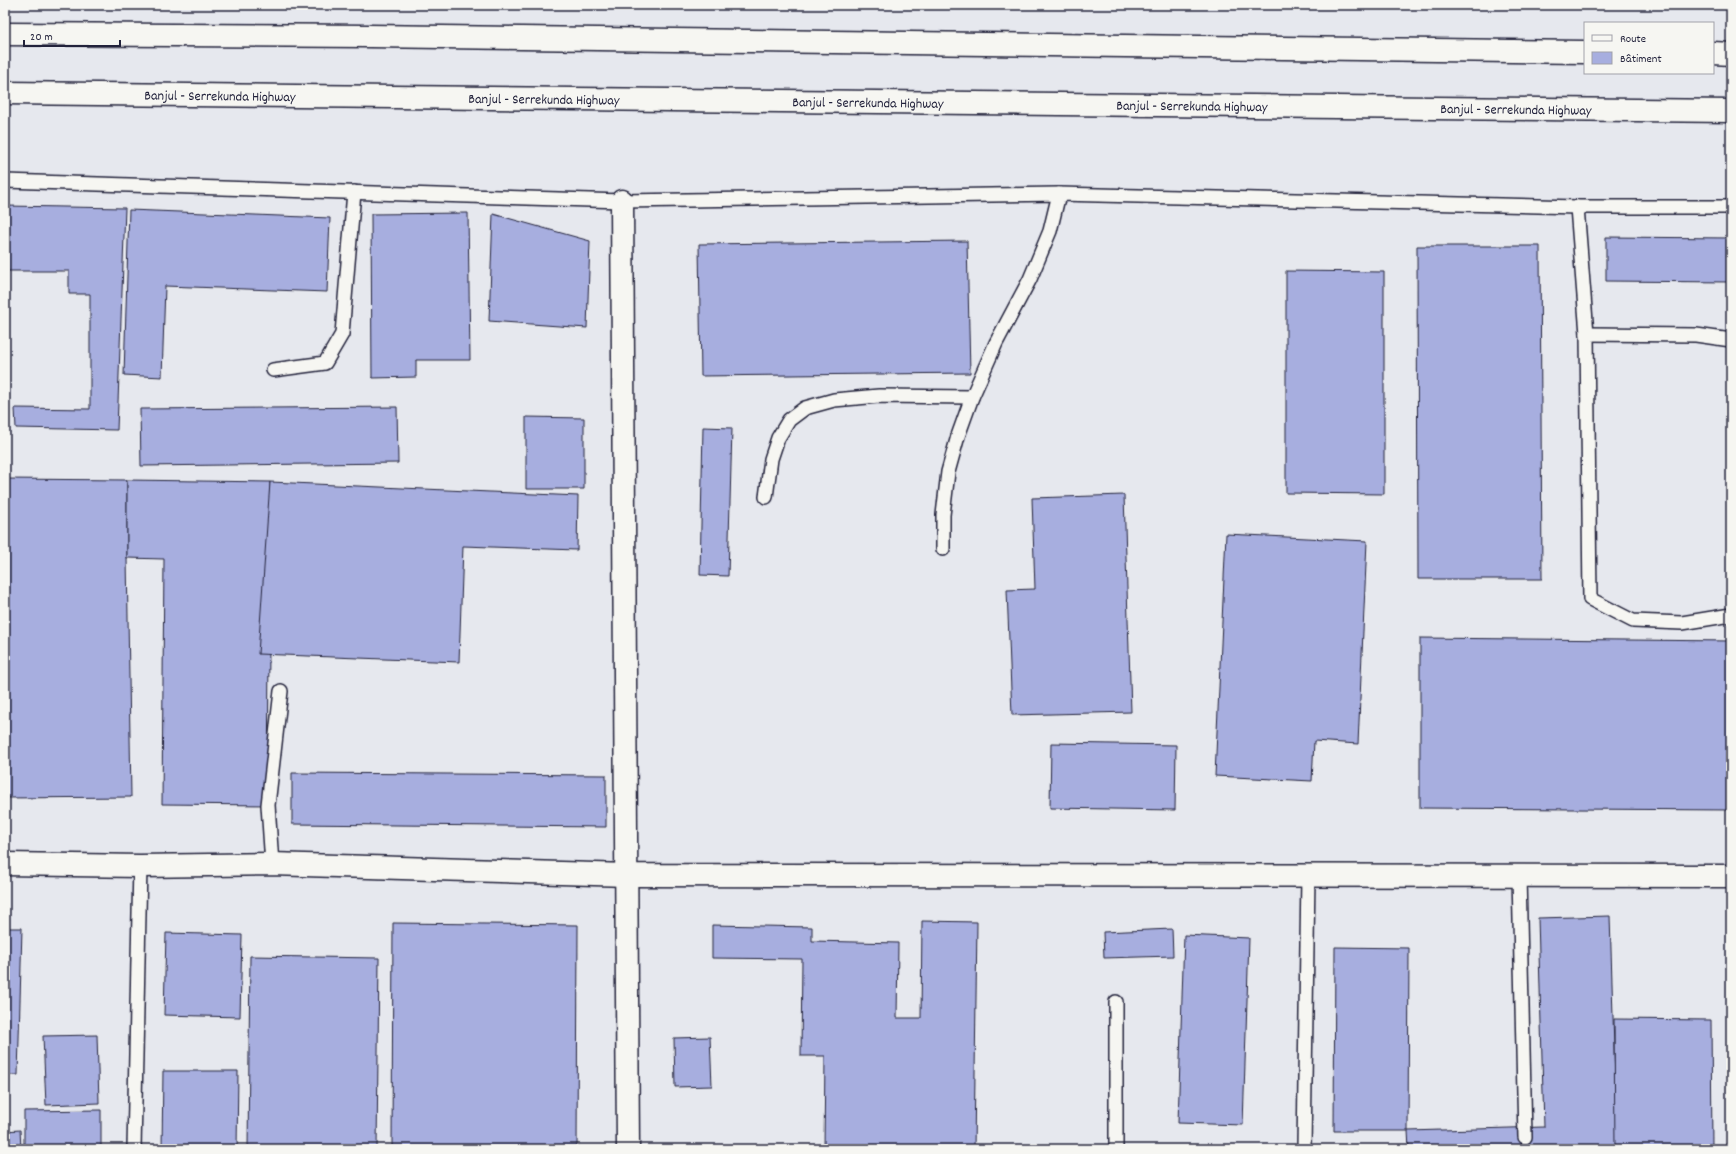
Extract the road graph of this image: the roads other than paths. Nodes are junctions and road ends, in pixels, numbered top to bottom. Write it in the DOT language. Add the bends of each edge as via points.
graph roads {
  1 [pos="5,34"];
  2 [pos="1584,52"];
  3 [pos="1714,54"];
  4 [pos="1731,54"];
  5 [pos="5,93"];
  6 [pos="1731,111"];
  7 [pos="5,181"];
  8 [pos="354,192"];
  9 [pos="1059,194"];
  10 [pos="622,201"];
  11 [pos="1578,207"];
  12 [pos="1731,207"];
  13 [pos="1587,334"];
  14 [pos="1731,340"];
  15 [pos="273,370"];
  16 [pos="972,397"];
  17 [pos="766,497"];
  18 [pos="943,549"];
  19 [pos="1731,615"];
  20 [pos="281,691"];
  21 [pos="5,864"];
  22 [pos="272,864"];
  23 [pos="140,866"];
  24 [pos="627,875"];
  25 [pos="1308,876"];
  26 [pos="1519,876"];
  27 [pos="1731,876"];
  28 [pos="1116,1002"];
  29 [pos="1525,1137"];
  30 [pos="134,1149"];
  31 [pos="628,1149"];
  32 [pos="1116,1149"];
  33 [pos="1304,1149"];
  1 -- 2 [label="main road" via="362,36"];
  3 -- 4 [label="main road"];
  5 -- 6 [label="main road, Banjul - Serrekunda Highway"];
  7 -- 8 [label="lane"];
  8 -- 10 [label="lane"];
  8 -- 15 [label="lane" via="342,334 325,363"];
  9 -- 10 [label="lane"];
  9 -- 11 [label="lane"];
  9 -- 16 [label="lane" via="1050,231 1030,279 996,343"];
  10 -- 24 [label="main road"];
  11 -- 12 [label="lane"];
  11 -- 13 [label="lane"];
  13 -- 14 [label="lane" via="1696,335"];
  13 -- 19 [label="lane" via="1590,599 1633,621 1682,623"];
  16 -- 17 [label="lane" via="879,396 834,400 805,408 789,420 778,438 771,459"];
  16 -- 18 [label="lane" via="948,472"];
  20 -- 22 [label="lane" via="268,805"];
  21 -- 23 [label="main road"];
  22 -- 23 [label="main road"];
  22 -- 24 [label="main road"];
  23 -- 30 [label="lane"];
  24 -- 25 [label="main road"];
  24 -- 31 [label="main road"];
  25 -- 26 [label="main road"];
  25 -- 33 [label="lane"];
  26 -- 27 [label="main road"];
  26 -- 29 [label="lane"];
  28 -- 32 [label="lane"];
}
